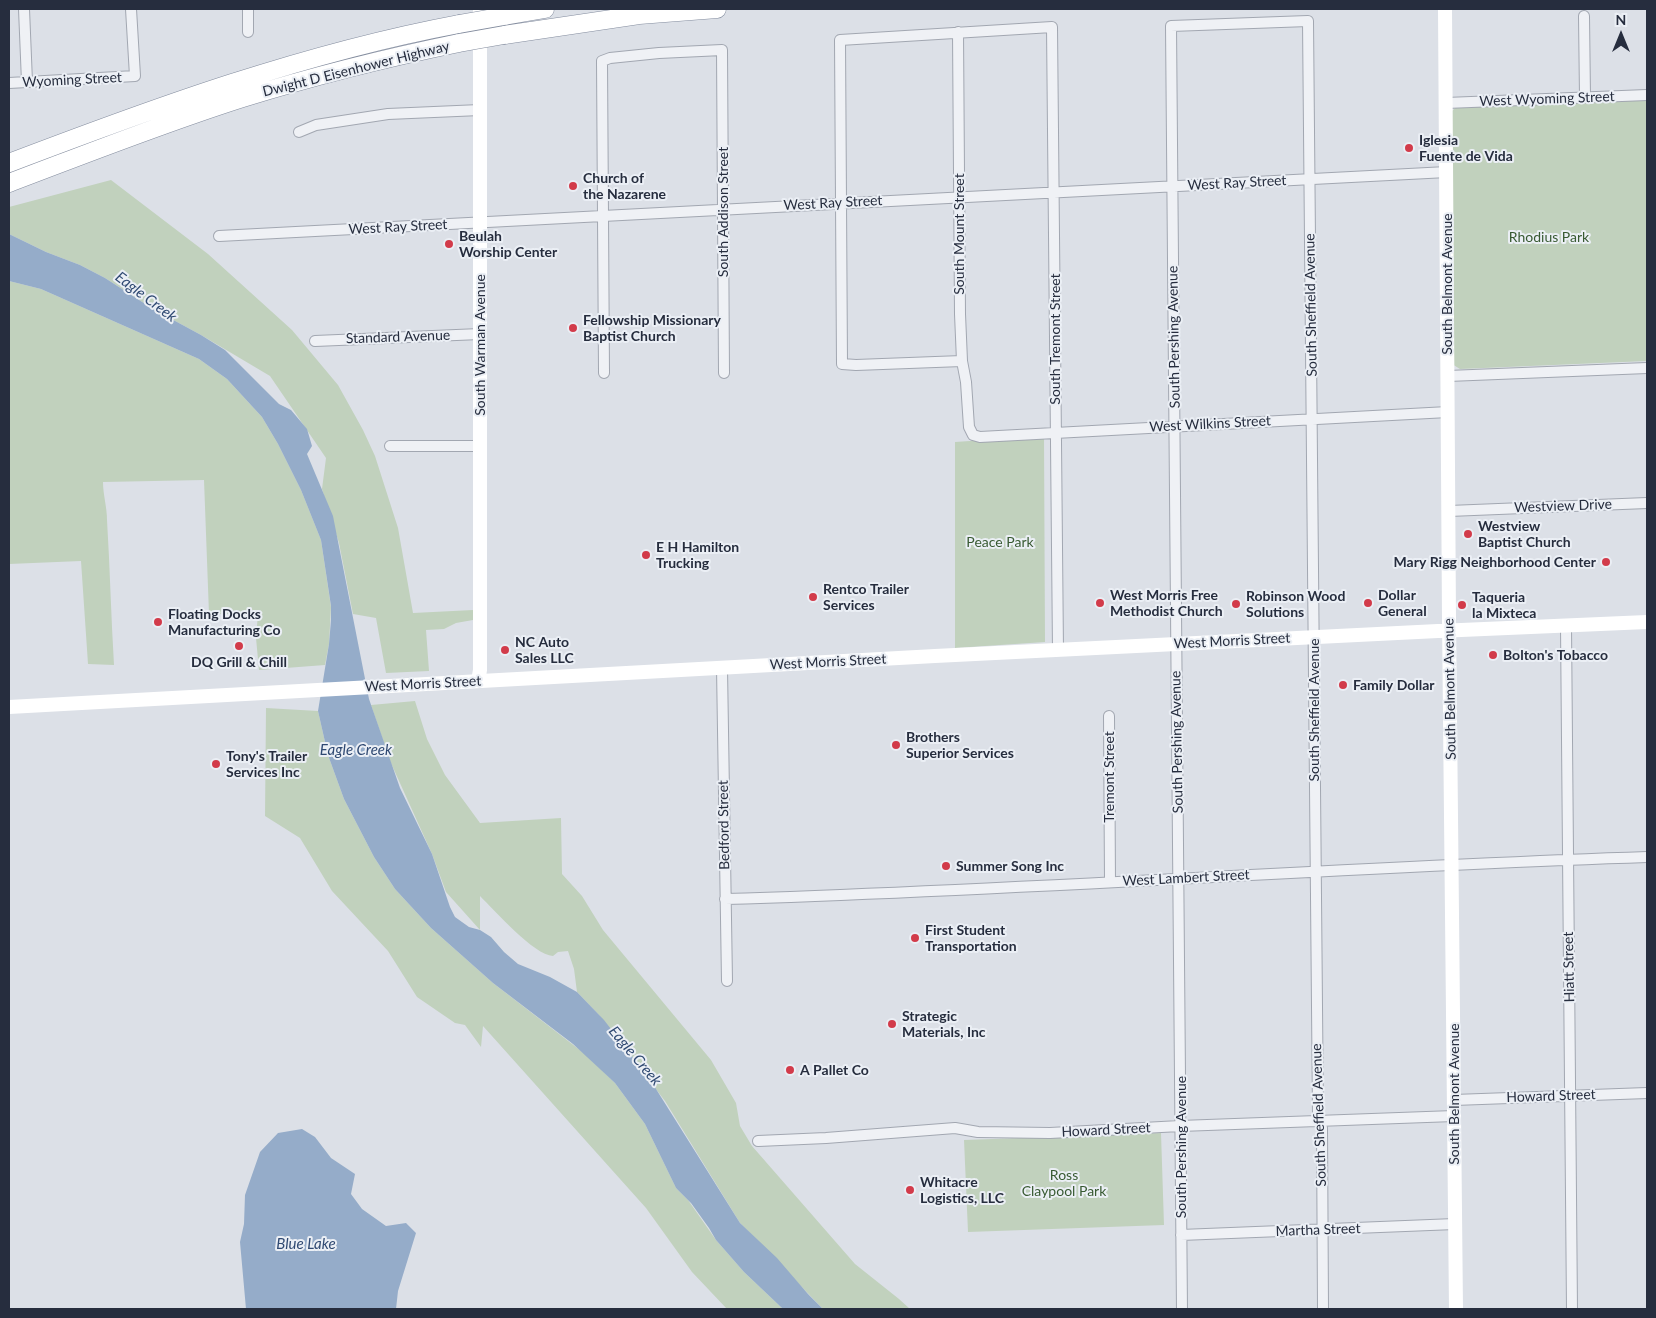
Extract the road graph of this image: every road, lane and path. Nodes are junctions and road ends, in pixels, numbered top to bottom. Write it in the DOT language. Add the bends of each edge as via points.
graph roads {
  1 [pos="24,9"];
  2 [pos="131,9"];
  3 [pos="248,9"];
  4 [pos="480,9"];
  5 [pos="545,9"];
  6 [pos="717,9"];
  7 [pos="1446,9"];
  8 [pos="1584,16"];
  9 [pos="1171,26"];
  10 [pos="248,32"];
  11 [pos="958,32"];
  12 [pos="27,82"];
  13 [pos="9,83"];
  14 [pos="1647,95"];
  15 [pos="1585,98"];
  16 [pos="1446,103"];
  17 [pos="480,110"];
  18 [pos="299,132"];
  19 [pos="9,163"];
  20 [pos="1446,172"];
  21 [pos="1309,179"];
  22 [pos="11,183"];
  23 [pos="1172,186"];
  24 [pos="1054,192"];
  25 [pos="959,197"];
  26 [pos="840,203"];
  27 [pos="723,209"];
  28 [pos="602,216"];
  29 [pos="480,223"];
  30 [pos="219,236"];
  31 [pos="480,334"];
  32 [pos="316,341"];
  33 [pos="962,361"];
  34 [pos="1647,368"];
  35 [pos="604,373"];
  36 [pos="724,373"];
  37 [pos="1448,376"];
  38 [pos="1448,412"];
  39 [pos="1312,418"];
  40 [pos="1175,425"];
  41 [pos="1056,433"];
  42 [pos="973,435"];
  43 [pos="390,446"];
  44 [pos="480,446"];
  45 [pos="1647,502"];
  46 [pos="1449,510"];
  47 [pos="1647,622"];
  48 [pos="1566,626"];
  49 [pos="1450,631"];
  50 [pos="1314,637"];
  51 [pos="1176,644"];
  52 [pos="1058,650"];
  53 [pos="722,668"];
  54 [pos="478,681"];
  55 [pos="9,707"];
  56 [pos="1108,716"];
  57 [pos="1647,857"];
  58 [pos="1568,860"];
  59 [pos="1452,864"];
  60 [pos="1316,872"];
  61 [pos="1178,879"];
  62 [pos="1110,882"];
  63 [pos="726,899"];
  64 [pos="727,982"];
  65 [pos="1647,1093"];
  66 [pos="1570,1096"];
  67 [pos="1454,1100"];
  68 [pos="1454,1116"];
  69 [pos="1320,1121"];
  70 [pos="1180,1126"];
  71 [pos="758,1141"];
  72 [pos="1455,1224"];
  73 [pos="1322,1230"];
  74 [pos="1181,1235"];
  75 [pos="1182,1309"];
  76 [pos="1323,1309"];
  77 [pos="1456,1309"];
  78 [pos="1572,1309"];
  1 -- 12 [label="street"];
  2 -- 12 [label="street, Wyoming Street" via="136,76"];
  3 -- 10 [label="street"];
  4 -- 17 [label="main road, South Warman Avenue"];
  5 -- 19 [label="highway, Dwight D Eisenhower Highway, bridge" via="357,47 255,75"];
  6 -- 22 [label="highway, Dwight D Eisenhower Highway, bridge" via="621,18 504,35 338,71 182,119"];
  7 -- 16 [label="main road, South Belmont Avenue"];
  8 -- 15 [label="street"];
  9 -- 21 [label="street, South Sheffield Avenue" via="1308,21"];
  9 -- 23 [label="street, South Pershing Avenue"];
  11 -- 24 [label="street, South Tremont Street" via="1052,27"];
  11 -- 25 [label="street, South Mount Street"];
  11 -- 26 [label="street" via="840,40"];
  12 -- 13 [label="street, Wyoming Street"];
  14 -- 15 [label="street, West Wyoming Street"];
  15 -- 16 [label="street, West Wyoming Street"];
  16 -- 20 [label="main road, South Belmont Avenue"];
  17 -- 18 [label="street" via="388,114 316,125"];
  17 -- 29 [label="main road, South Warman Avenue"];
  20 -- 21 [label="street, West Ray Street"];
  20 -- 37 [label="main road, South Belmont Avenue"];
  21 -- 23 [label="street, West Ray Street"];
  21 -- 39 [label="street, South Sheffield Avenue"];
  23 -- 24 [label="street, West Ray Street"];
  23 -- 40 [label="street, South Pershing Avenue"];
  24 -- 25 [label="street, West Ray Street"];
  24 -- 41 [label="street, South Tremont Street"];
  25 -- 26 [label="street, West Ray Street"];
  25 -- 33 [label="street, South Mount Street"];
  26 -- 27 [label="street, West Ray Street"];
  26 -- 33 [label="street" via="842,364"];
  27 -- 28 [label="street, West Ray Street"];
  27 -- 28 [label="street, South Addison Street" via="722,50 659,53 602,61"];
  27 -- 36 [label="street, South Addison Street"];
  28 -- 29 [label="street, West Ray Street"];
  28 -- 35 [label="street"];
  29 -- 30 [label="street, West Ray Street"];
  29 -- 31 [label="main road, South Warman Avenue"];
  31 -- 32 [label="street, Standard Avenue"];
  31 -- 44 [label="main road, South Warman Avenue"];
  33 -- 42 [label="street, South Mount Street" via="969,427"];
  34 -- 37 [label="street"];
  37 -- 38 [label="main road, South Belmont Avenue"];
  38 -- 39 [label="street, West Wilkins Street"];
  38 -- 46 [label="main road, South Belmont Avenue"];
  39 -- 40 [label="street, West Wilkins Street"];
  39 -- 50 [label="street, South Sheffield Avenue"];
  40 -- 41 [label="street, West Wilkins Street"];
  40 -- 51 [label="street, South Pershing Avenue"];
  41 -- 42 [label="street, West Wilkins Street"];
  41 -- 52 [label="street, South Tremont Street"];
  43 -- 44 [label="street"];
  44 -- 54 [label="main road, South Warman Avenue"];
  45 -- 46 [label="street, Westview Drive"];
  46 -- 49 [label="main road, South Belmont Avenue"];
  47 -- 48 [label="main road, West Morris Street"];
  48 -- 49 [label="main road, West Morris Street"];
  48 -- 58 [label="street, Hiatt Street"];
  49 -- 50 [label="main road, West Morris Street"];
  49 -- 59 [label="main road, South Belmont Avenue"];
  50 -- 51 [label="main road, West Morris Street"];
  50 -- 60 [label="street, South Sheffield Avenue"];
  51 -- 52 [label="main road, West Morris Street"];
  51 -- 61 [label="street, South Pershing Avenue"];
  52 -- 53 [label="main road, West Morris Street"];
  53 -- 54 [label="main road, West Morris Street"];
  53 -- 63 [label="street, Bedford Street"];
  54 -- 55 [label="main road, West Morris Street"];
  56 -- 62 [label="street, Tremont Street"];
  57 -- 58 [label="street, West Lambert Street"];
  58 -- 59 [label="street, West Lambert Street"];
  58 -- 66 [label="street, Hiatt Street"];
  59 -- 60 [label="street, West Lambert Street"];
  59 -- 67 [label="main road, South Belmont Avenue"];
  60 -- 61 [label="street, West Lambert Street"];
  60 -- 69 [label="street, South Sheffield Avenue"];
  61 -- 62 [label="street, West Lambert Street"];
  61 -- 70 [label="street, South Pershing Avenue"];
  62 -- 63 [label="street, West Lambert Street"];
  63 -- 64 [label="street, Bedford Street"];
  65 -- 66 [label="street, Howard Street"];
  66 -- 67 [label="street, Howard Street"];
  66 -- 78 [label="street, Hiatt Street"];
  67 -- 68 [label="main road, South Belmont Avenue"];
  68 -- 69 [label="street, Howard Street"];
  68 -- 72 [label="main road, South Belmont Avenue"];
  69 -- 70 [label="street, Howard Street"];
  69 -- 73 [label="street, South Sheffield Avenue"];
  70 -- 71 [label="street, Howard Street" via="1050,1133 978,1132 955,1128"];
  70 -- 74 [label="street, South Pershing Avenue"];
  72 -- 73 [label="street, Martha Street"];
  72 -- 77 [label="main road, South Belmont Avenue"];
  73 -- 74 [label="street, Martha Street"];
  73 -- 76 [label="street, South Sheffield Avenue"];
  74 -- 75 [label="street, South Pershing Avenue"];
}
